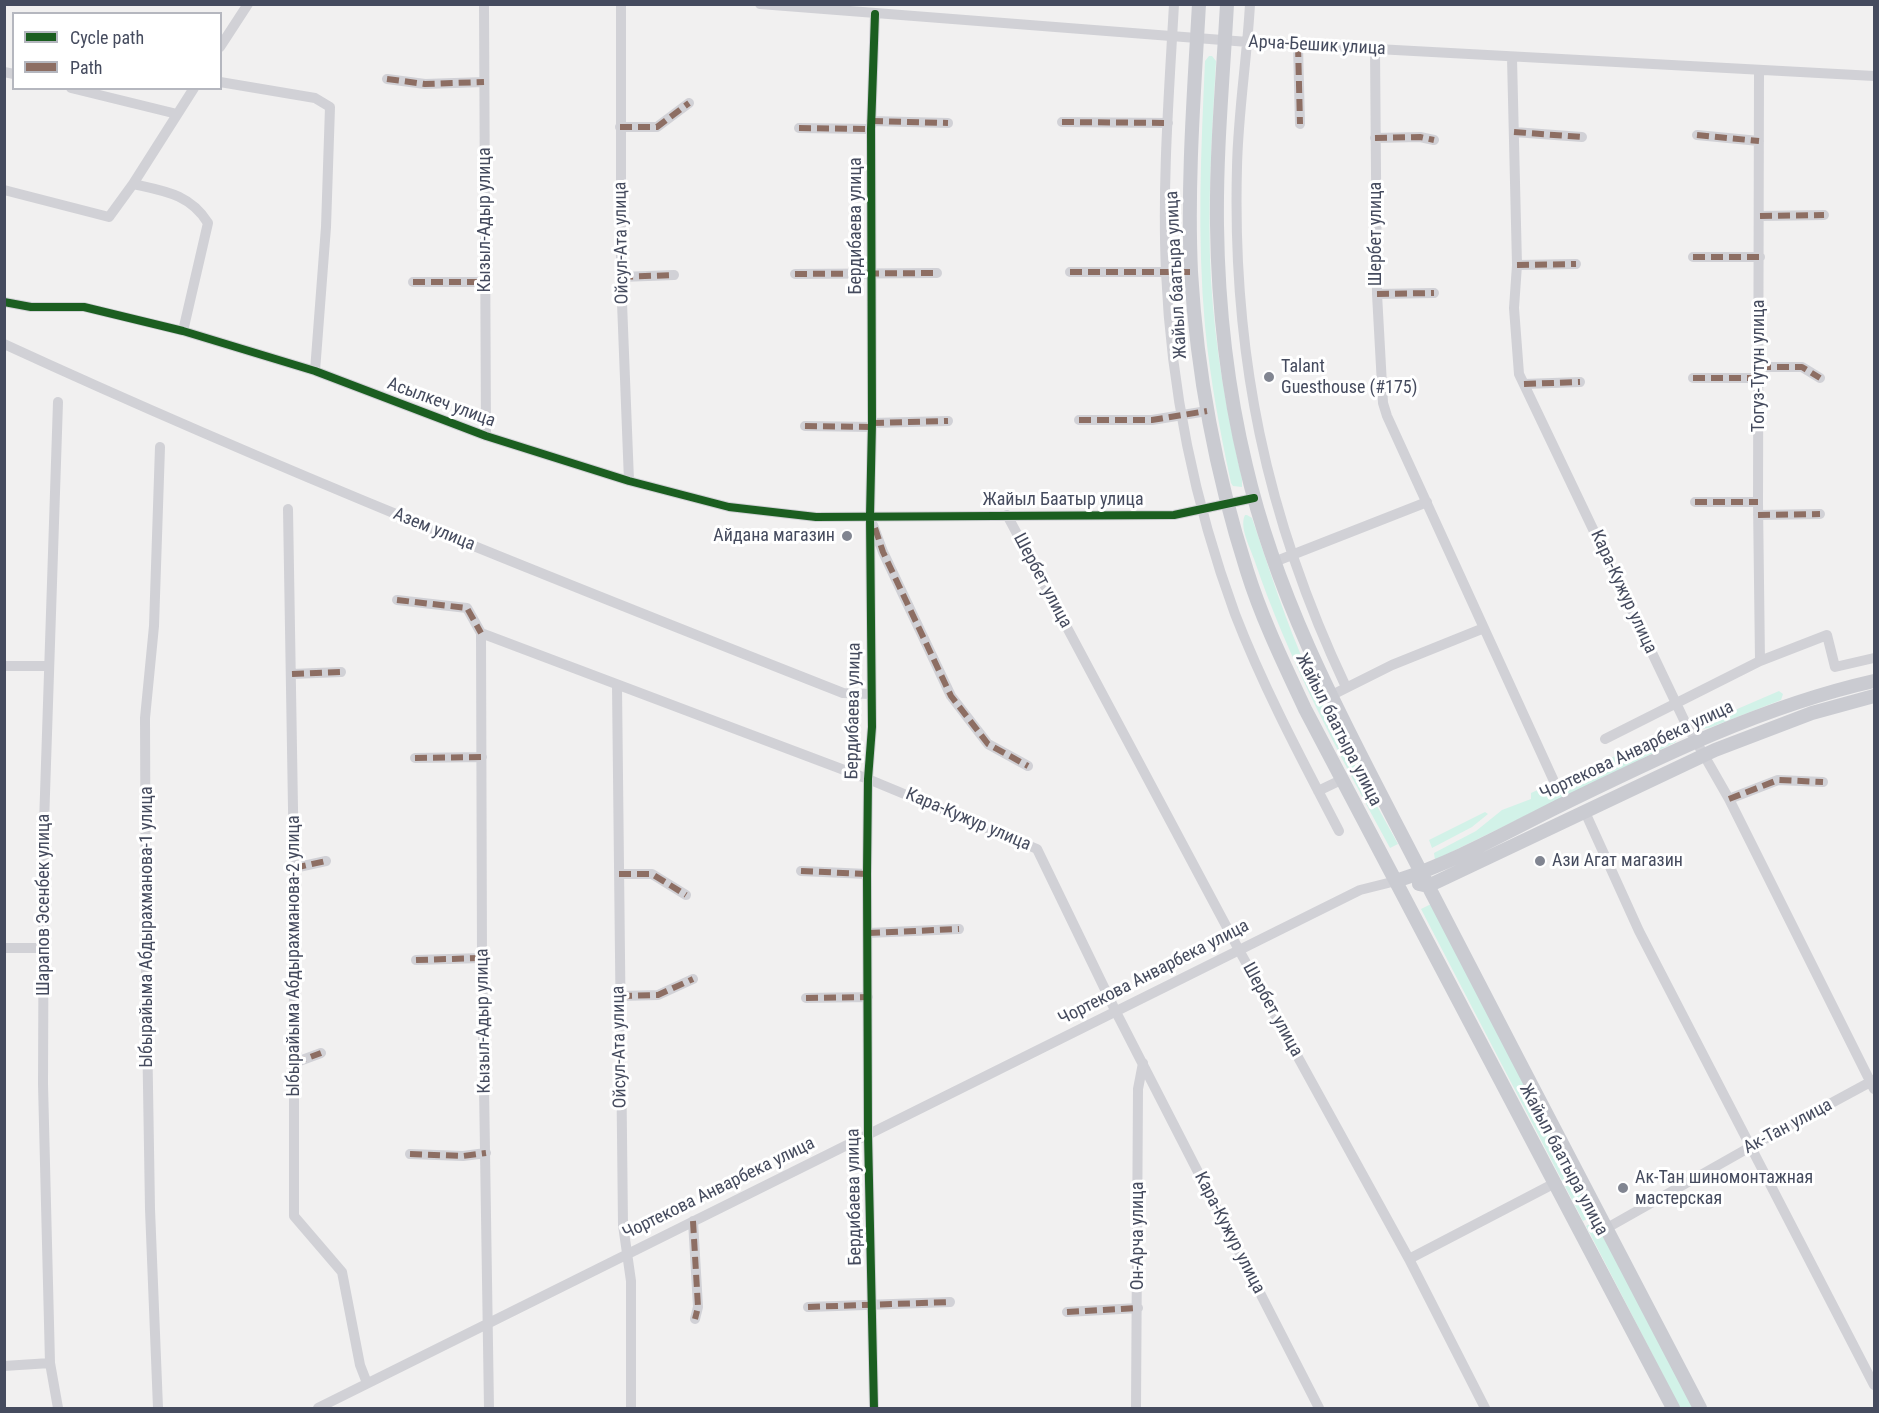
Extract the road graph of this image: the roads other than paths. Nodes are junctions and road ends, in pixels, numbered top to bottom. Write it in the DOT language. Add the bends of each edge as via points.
graph roads {
  1 [pos="248,4"];
  2 [pos="484,4"];
  3 [pos="621,4"];
  4 [pos="760,4"];
  5 [pos="1174,4"];
  6 [pos="1199,4"];
  7 [pos="1227,4"];
  8 [pos="1250,4"];
  9 [pos="875,14"];
  10 [pos="1172,36"];
  11 [pos="1197,38"];
  12 [pos="1225,40"];
  13 [pos="1248,42"];
  14 [pos="222,44"];
  15 [pos="1298,45"];
  16 [pos="1375,49"];
  17 [pos="1512,58"];
  18 [pos="1760,70"];
  19 [pos="1875,76"];
  20 [pos="387,79"];
  21 [pos="222,82"];
  22 [pos="484,82"];
  23 [pos="79,90"];
  24 [pos="193,90"];
  25 [pos="689,103"];
  26 [pos="177,114"];
  27 [pos="1062,122"];
  28 [pos="948,123"];
  29 [pos="1168,123"];
  30 [pos="1300,124"];
  31 [pos="871,125"];
  32 [pos="620,128"];
  33 [pos="799,128"];
  34 [pos="1514,132"];
  35 [pos="1697,135"];
  36 [pos="1582,137"];
  37 [pos="1376,138"];
  38 [pos="1434,140"];
  39 [pos="1759,141"];
  40 [pos="134,184"];
  41 [pos="4,190"];
  42 [pos="1824,215"];
  43 [pos="1760,216"];
  44 [pos="1760,256"];
  45 [pos="1693,257"];
  46 [pos="1576,264"];
  47 [pos="1517,265"];
  48 [pos="1070,272"];
  49 [pos="1191,272"];
  50 [pos="872,273"];
  51 [pos="937,273"];
  52 [pos="1166,273"];
  53 [pos="795,274"];
  54 [pos="674,275"];
  55 [pos="621,277"];
  56 [pos="413,282"];
  57 [pos="485,282"];
  58 [pos="1434,293"];
  59 [pos="1377,294"];
  60 [pos="4,302"];
  61 [pos="183,331"];
  62 [pos="4,344"];
  63 [pos="315,371"];
  64 [pos="1759,372"];
  65 [pos="1693,378"];
  66 [pos="1820,378"];
  67 [pos="1580,382"];
  68 [pos="1524,384"];
  69 [pos="58,402"];
  70 [pos="1207,411"];
  71 [pos="1182,416"];
  72 [pos="1079,420"];
  73 [pos="948,421"];
  74 [pos="872,425"];
  75 [pos="805,426"];
  76 [pos="486,436"];
  77 [pos="160,447"];
  78 [pos="629,482"];
  79 [pos="1254,498"];
  80 [pos="1426,502"];
  81 [pos="1695,502"];
  82 [pos="1758,502"];
  83 [pos="1227,504"];
  84 [pos="288,509"];
  85 [pos="1203,509"];
  86 [pos="1820,514"];
  87 [pos="1007,515"];
  88 [pos="1758,515"];
  89 [pos="870,516"];
  90 [pos="1292,555"];
  91 [pos="1274,561"];
  92 [pos="397,600"];
  93 [pos="1484,628"];
  94 [pos="481,633"];
  95 [pos="1875,658"];
  96 [pos="1760,661"];
  97 [pos="4,666"];
  98 [pos="48,666"];
  99 [pos="341,672"];
  100 [pos="292,674"];
  101 [pos="1875,681"];
  102 [pos="617,686"];
  103 [pos="1346,687"];
  104 [pos="871,694"];
  105 [pos="1330,696"];
  106 [pos="1875,696"];
  107 [pos="1676,703"];
  108 [pos="1605,739"];
  109 [pos="1696,742"];
  110 [pos="1704,754"];
  111 [pos="482,757"];
  112 [pos="415,758"];
  113 [pos="1028,766"];
  114 [pos="868,779"];
  115 [pos="1553,779"];
  116 [pos="1341,780"];
  117 [pos="1823,782"];
  118 [pos="1318,791"];
  119 [pos="1730,799"];
  120 [pos="1586,812"];
  121 [pos="1340,831"];
  122 [pos="326,861"];
  123 [pos="294,868"];
  124 [pos="801,871"];
  125 [pos="1422,873"];
  126 [pos="618,874"];
  127 [pos="867,874"];
  128 [pos="1396,881"];
  129 [pos="1428,886"];
  130 [pos="686,895"];
  131 [pos="959,929"];
  132 [pos="868,933"];
  133 [pos="4,948"];
  134 [pos="44,948"];
  135 [pos="1239,950"];
  136 [pos="482,958"];
  137 [pos="416,960"];
  138 [pos="693,979"];
  139 [pos="620,996"];
  140 [pos="868,997"];
  141 [pos="806,998"];
  142 [pos="1116,1012"];
  143 [pos="321,1053"];
  144 [pos="294,1063"];
  145 [pos="1143,1063"];
  146 [pos="1874,1084"];
  147 [pos="868,1135"];
  148 [pos="1752,1146"];
  149 [pos="486,1153"];
  150 [pos="410,1154"];
  151 [pos="1555,1183"];
  152 [pos="693,1221"];
  153 [pos="1607,1228"];
  154 [pos="627,1254"];
  155 [pos="1409,1259"];
  156 [pos="950,1302"];
  157 [pos="872,1304"];
  158 [pos="808,1307"];
  159 [pos="1138,1308"];
  160 [pos="1067,1312"];
  161 [pos="695,1319"];
  162 [pos="488,1323"];
  163 [pos="50,1364"];
  164 [pos="4,1366"];
  165 [pos="368,1383"];
  166 [pos="1875,1384"];
  167 [pos="58,1408"];
  168 [pos="158,1408"];
  169 [pos="318,1408"];
  170 [pos="489,1408"];
  171 [pos="631,1408"];
  172 [pos="874,1408"];
  173 [pos="1136,1408"];
  174 [pos="1319,1408"];
  175 [pos="1485,1408"];
  176 [pos="1673,1408"];
  177 [pos="1700,1408"];
  1 -- 14 [label="street"];
  2 -- 22 [label="street, Кызыл-Адыр улица"];
  3 -- 32 [label="street, Ойсул-Ата улица"];
  4 -- 9 [label="street, Арча-Бешик улица"];
  5 -- 10 [label="street"];
  6 -- 11 [label="main road, Жайыл баатыра улица"];
  7 -- 12 [label="main road, Жайыл баатыра улица"];
  8 -- 13 [label="street"];
  9 -- 10 [label="street, Арча-Бешик улица"];
  9 -- 31 [label="street, Бердибаева улица"];
  10 -- 11 [label="street, Арча-Бешик улица"];
  10 -- 29 [label="street"];
  11 -- 12 [label="street, Арча-Бешик улица"];
  11 -- 49 [label="main road, Жайыл баатыра улица"];
  12 -- 13 [label="street, Арча-Бешик улица"];
  12 -- 79 [label="main road, Жайыл баатыра улица" via="1218,270 1229,374"];
  13 -- 15 [label="street, Арча-Бешик улица"];
  13 -- 90 [label="street" via="1237,168 1238,288 1258,432"];
  15 -- 16 [label="street, Арча-Бешик улица"];
  15 -- 30 [label="street"];
  16 -- 17 [label="street, Арча-Бешик улица"];
  16 -- 37 [label="street, Шербет улица"];
  17 -- 18 [label="street, Арча-Бешик улица"];
  17 -- 34 [label="street, Кара-Кужур улица"];
  18 -- 19 [label="street, Арча-Бешик улица"];
  18 -- 39 [label="street, Тогуз-Тутун улица"];
  20 -- 22 [label="street" via="425,84"];
  21 -- 63 [label="street" via="315,98 330,107"];
  22 -- 57 [label="street, Кызыл-Адыр улица"];
  23 -- 26 [label="street"];
  24 -- 26 [label="street"];
  25 -- 32 [label="street" via="657,127"];
  26 -- 40 [label="street"];
  27 -- 29 [label="street"];
  28 -- 31 [label="street"];
  29 -- 52 [label="street"];
  31 -- 33 [label="street"];
  31 -- 50 [label="street, Бердибаева улица"];
  32 -- 55 [label="street, Ойсул-Ата улица"];
  34 -- 36 [label="street"];
  34 -- 47 [label="street, Кара-Кужур улица"];
  35 -- 39 [label="street"];
  37 -- 38 [label="street"];
  37 -- 59 [label="street, Шербет улица"];
  39 -- 43 [label="street, Тогуз-Тутун улица"];
  40 -- 41 [label="street" via="108,217"];
  40 -- 61 [label="street" via="176,194 199,208 208,222"];
  42 -- 43 [label="street"];
  43 -- 44 [label="street, Тогуз-Тутун улица"];
  44 -- 45 [label="street"];
  44 -- 64 [label="street, Тогуз-Тутун улица"];
  46 -- 47 [label="street"];
  47 -- 68 [label="street, Кара-Кужур улица" via="1517,366"];
  48 -- 52 [label="street"];
  49 -- 52 [label="street"];
  49 -- 70 [label="main road, Жайыл баатыра улица"];
  50 -- 51 [label="street"];
  50 -- 53 [label="street"];
  50 -- 74 [label="street, Бердибаева улица"];
  52 -- 71 [label="street"];
  54 -- 55 [label="street"];
  55 -- 78 [label="street, Ойсул-Ата улица"];
  56 -- 57 [label="street"];
  57 -- 76 [label="street, Кызыл-Адыр улица"];
  58 -- 59 [label="street"];
  59 -- 80 [label="street, Шербет улица" via="1383,403"];
  60 -- 61 [label="street, Асылкеч улица" via="31,307 84,307"];
  61 -- 63 [label="street, Асылкеч улица"];
  62 -- 104 [label="street, Азем улица" via="351,496 595,595 843,693"];
  63 -- 76 [label="street, Асылкеч улица"];
  64 -- 65 [label="street"];
  64 -- 66 [label="street" via="1802,367"];
  64 -- 82 [label="street, Тогуз-Тутун улица"];
  67 -- 68 [label="street"];
  68 -- 107 [label="street, Кара-Кужур улица"];
  69 -- 98 [label="street, Шарапов Эсенбек улица"];
  70 -- 71 [label="street"];
  70 -- 83 [label="main road, Жайыл баатыра улица"];
  71 -- 72 [label="street"];
  71 -- 85 [label="street"];
  73 -- 74 [label="street"];
  74 -- 75 [label="street"];
  74 -- 89 [label="street, Бердибаева улица"];
  76 -- 78 [label="street, Асылкеч улица"];
  77 -- 168 [label="street, Ыбырайыма Абдырахманова-1 улица" via="154,626 145,718 150,1197"];
  78 -- 89 [label="street, Асылкеч улица" via="729,507 816,518"];
  79 -- 83 [label="street, Жайыл Баатыр улица"];
  79 -- 91 [label="main road, Жайыл баатыра улица"];
  80 -- 90 [label="street"];
  80 -- 93 [label="street, Шербет улица"];
  81 -- 82 [label="street"];
  82 -- 88 [label="street, Тогуз-Тутун улица"];
  83 -- 85 [label="street, Жайыл Баатыр улица"];
  83 -- 116 [label="main road, Жайыл баатыра улица" via="1271,636"];
  84 -- 100 [label="street, Ыбырайыма Абдырахманова-2 улица"];
  85 -- 87 [label="street, Жайыл Баатыр улица" via="1174,515"];
  85 -- 118 [label="street" via="1245,639"];
  86 -- 88 [label="street"];
  87 -- 89 [label="street, Жайыл Баатыр улица"];
  87 -- 135 [label="street, Шербет улица"];
  88 -- 96 [label="street, Тогуз-Тутун улица"];
  89 -- 104 [label="street, Бердибаева улица"];
  89 -- 113 [label="street" via="951,696 988,744"];
  90 -- 91 [label="street"];
  90 -- 103 [label="street" via="1317,625"];
  91 -- 105 [label="main road, Жайыл баатыра улица"];
  92 -- 94 [label="street" via="466,608"];
  93 -- 103 [label="street"];
  93 -- 115 [label="street, Шербет улица"];
  94 -- 102 [label="street, Кара-Кужур улица"];
  94 -- 111 [label="street, Кызыл-Адыр улица"];
  95 -- 96 [label="street" via="1835,667 1827,635"];
  96 -- 107 [label="street"];
  97 -- 98 [label="street"];
  98 -- 134 [label="street, Шарапов Эсенбек улица"];
  99 -- 100 [label="street"];
  100 -- 123 [label="street, Ыбырайыма Абдырахманова-2 улица"];
  101 -- 109 [label="main road, Чортекова Анварбека улица" via="1807,699"];
  102 -- 114 [label="street, Кара-Кужур улица"];
  102 -- 126 [label="street, Ойсул-Ата улица"];
  103 -- 105 [label="street"];
  104 -- 114 [label="street, Бердибаева улица"];
  105 -- 125 [label="main road, Жайыл баатыра улица"];
  106 -- 110 [label="main road, Чортекова Анварбека улица" via="1812,713"];
  107 -- 108 [label="street"];
  107 -- 109 [label="street, Кара-Кужур улица"];
  109 -- 110 [label="street, Кара-Кужур улица"];
  109 -- 125 [label="main road, Чортекова Анварбека улица"];
  110 -- 119 [label="street, Кара-Кужур улица"];
  110 -- 120 [label="main road, Чортекова Анварбека улица"];
  111 -- 112 [label="street"];
  111 -- 136 [label="street, Кызыл-Адыр улица"];
  114 -- 127 [label="street, Бердибаева улица"];
  114 -- 142 [label="street, Кара-Кужур улица" via="1037,849"];
  116 -- 118 [label="street"];
  116 -- 128 [label="main road, Жайыл баатыра улица"];
  117 -- 119 [label="street" via="1778,780"];
  118 -- 121 [label="street"];
  119 -- 146 [label="street, Кара-Кужур улица"];
  120 -- 129 [label="main road, Чортекова Анварбека улица"];
  120 -- 148 [label="street" via="1640,931"];
  122 -- 123 [label="street"];
  123 -- 144 [label="street, Ыбырайыма Абдырахманова-2 улица"];
  124 -- 127 [label="street"];
  125 -- 128 [label="main road, Чортекова Анварбека улица"];
  125 -- 129 [label="main road, Жайыл баатыра улица"];
  126 -- 130 [label="street" via="652,874"];
  126 -- 139 [label="street, Ойсул-Ата улица"];
  127 -- 132 [label="street, Бердибаева улица"];
  128 -- 129 [label="main road"];
  128 -- 135 [label="street, Чортекова Анварбека улица" via="1360,890"];
  128 -- 151 [label="main road, Жайыл баатыра улица"];
  129 -- 153 [label="main road, Жайыл баатыра улица"];
  131 -- 132 [label="street"];
  132 -- 140 [label="street, Бердибаева улица"];
  133 -- 134 [label="street"];
  134 -- 163 [label="street, Шарапов Эсенбек улица"];
  135 -- 142 [label="street, Чортекова Анварбека улица"];
  135 -- 155 [label="street, Шербет улица"];
  136 -- 137 [label="street"];
  136 -- 149 [label="street, Кызыл-Адыр улица"];
  138 -- 139 [label="street" via="658,995"];
  139 -- 154 [label="street, Ойсул-Ата улица" via="623,1226"];
  140 -- 141 [label="street"];
  140 -- 147 [label="street, Бердибаева улица"];
  142 -- 145 [label="street, Кара-Кужур улица"];
  142 -- 147 [label="street, Чортекова Анварбека улица"];
  143 -- 144 [label="street"];
  144 -- 165 [label="street, Ыбырайыма Абдырахманова-2 улица" via="294,1216 342,1272 360,1365"];
  145 -- 159 [label="street, Он-Арча улица" via="1138,1089"];
  145 -- 174 [label="street, Кара-Кужур улица"];
  146 -- 148 [label="street, Ак-Тан улица"];
  147 -- 152 [label="street, Чортекова Анварбека улица"];
  147 -- 157 [label="street, Бердибаева улица"];
  148 -- 153 [label="street, Ак-Тан улица"];
  148 -- 166 [label="street"];
  149 -- 150 [label="street"];
  149 -- 162 [label="street, Кызыл-Адыр улица"];
  151 -- 155 [label="street"];
  151 -- 176 [label="main road, Жайыл баатыра улица"];
  152 -- 154 [label="street, Чортекова Анварбека улица"];
  152 -- 161 [label="street" via="698,1307"];
  153 -- 177 [label="main road, Жайыл баатыра улица"];
  154 -- 162 [label="street, Чортекова Анварбека улица"];
  154 -- 171 [label="street, Ойсул-Ата улица" via="631,1281"];
  155 -- 175 [label="street, Шербет улица"];
  156 -- 157 [label="street"];
  157 -- 158 [label="street"];
  157 -- 172 [label="street, Бердибаева улица"];
  159 -- 160 [label="street"];
  159 -- 173 [label="street, Он-Арча улица"];
  162 -- 165 [label="street, Чортекова Анварбека улица"];
  162 -- 170 [label="street, Кызыл-Адыр улица"];
  163 -- 164 [label="street"];
  163 -- 167 [label="street, Шарапов Эсенбек улица"];
  165 -- 169 [label="street, Чортекова Анварбека улица"];
}
